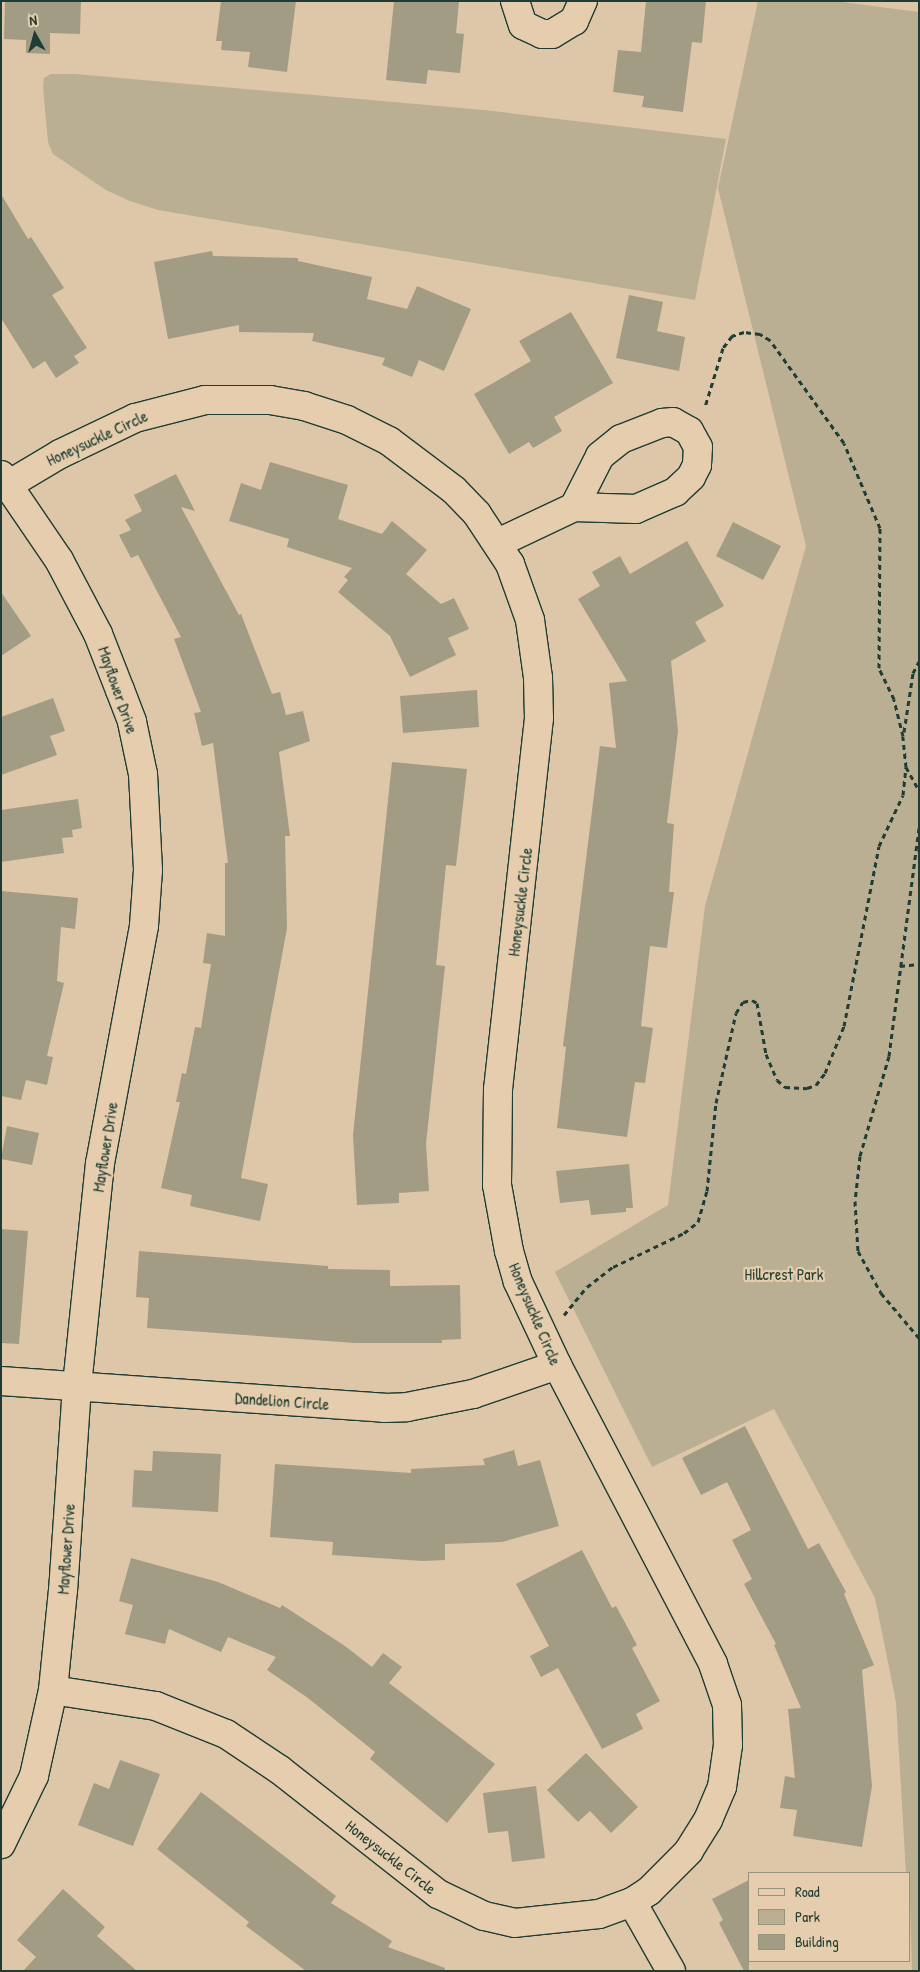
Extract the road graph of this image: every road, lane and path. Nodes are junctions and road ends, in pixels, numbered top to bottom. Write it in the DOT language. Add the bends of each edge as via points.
graph roads {
  1 [pos="516,1"];
  2 [pos="583,1"];
  3 [pos="703,412"];
  4 [pos="4,480"];
  5 [pos="574,507"];
  6 [pos="498,543"];
  7 [pos="919,661"];
  8 [pos="904,736"];
  9 [pos="906,767"];
  10 [pos="919,790"];
  11 [pos="919,828"];
  12 [pos="919,964"];
  13 [pos="900,966"];
  14 [pos="564,1316"];
  15 [pos="919,1338"];
  16 [pos="557,1365"];
  17 [pos="1,1382"];
  18 [pos="77,1386"];
  19 [pos="53,1690"];
  20 [pos="1,1844"];
  21 [pos="632,1902"];
  22 [pos="671,1971"];
  1 -- 2 [label="street" via="523,25 542,34 567,28"];
  3 -- 8 [label="path" via="723,348 732,336 744,332 760,334 770,340 844,443 880,528 879,668 894,700"];
  4 -- 6 [label="street, Honeysuckle Circle" via="135,418 205,400 270,400 304,406 348,420 389,441 454,490"];
  4 -- 18 [label="street, Mayflower Drive" via="59,560 98,634 132,722 143,774 148,839 144,926 101,1159"];
  5 -- 6 [label="street"];
  6 -- 16 [label="street, Honeysuckle Circle" via="522,590 530,620 538,678 538,718 498,1089 497,1185 518,1282"];
  7 -- 8 [label="path" via="914,673"];
  8 -- 9 [label="path"];
  9 -- 10 [label="path"];
  9 -- 14 [label="path" via="903,795 879,846 844,1026 824,1072 816,1084 807,1088 785,1087 777,1080 766,1054 757,1003 752,1000 743,1002 736,1013 716,1103 707,1191 698,1222 684,1233 613,1267 587,1287"];
  11 -- 13 [label="path"];
  12 -- 13 [label="path"];
  13 -- 15 [label="path" via="889,1056 860,1156 854,1202 858,1251 881,1292"];
  16 -- 18 [label="street, Dandelion Circle" via="473,1394 407,1407 368,1408"];
  16 -- 21 [label="street, Honeysuckle Circle" via="706,1651 726,1705 728,1745 724,1776 708,1820 676,1865 650,1891"];
  17 -- 18 [label="street, Dandelion Circle"];
  18 -- 19 [label="street, Mayflower Drive" via="64,1590"];
  19 -- 20 [label="street, Mayflower Drive" via="34,1776"];
  19 -- 21 [label="street, Honeysuckle Circle" via="156,1706 226,1734 280,1770 412,1877 461,1907 484,1916 515,1923 538,1923 599,1914"];
  21 -- 22 [label="street"];
}
